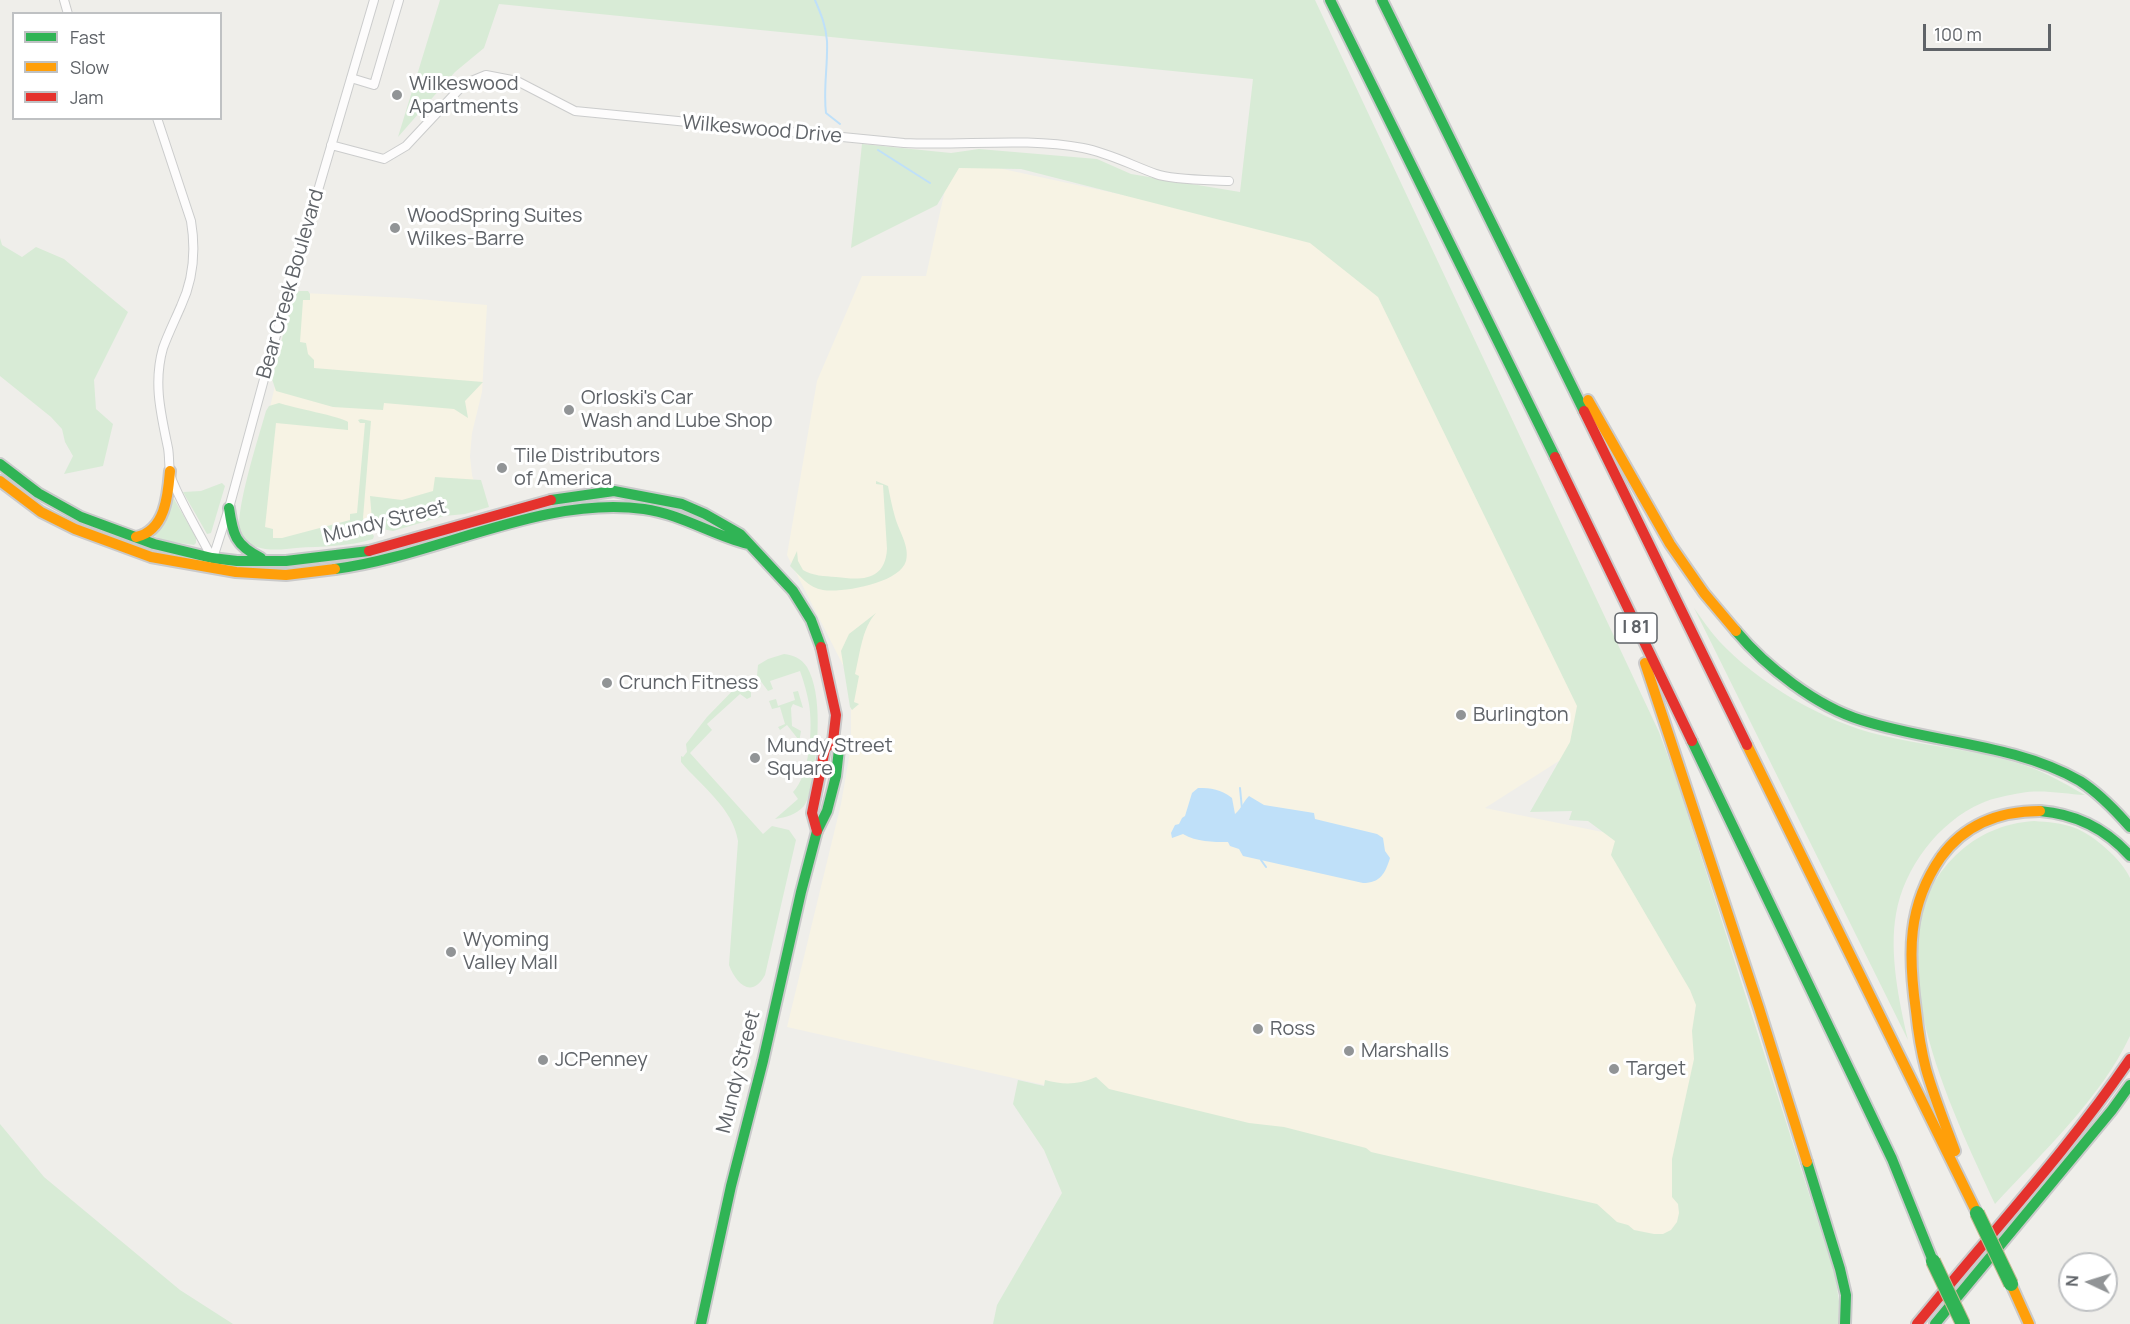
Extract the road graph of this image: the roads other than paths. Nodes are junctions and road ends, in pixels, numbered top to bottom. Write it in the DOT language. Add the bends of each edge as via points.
graph roads {
  1 [pos="374,0"];
  2 [pos="399,0"];
  3 [pos="1330,0"];
  4 [pos="1382,0"];
  5 [pos="351,78"];
  6 [pos="158,120"];
  7 [pos="331,145"];
  8 [pos="1229,181"];
  9 [pos="1476,193"];
  10 [pos="0,464"];
  11 [pos="170,471"];
  12 [pos="0,481"];
  13 [pos="229,507"];
  14 [pos="135,538"];
  15 [pos="748,544"];
  16 [pos="267,561"];
  17 [pos="212,563"];
  18 [pos="1627,610"];
  19 [pos="2130,827"];
  20 [pos="2130,856"];
  21 [pos="2130,1059"];
  22 [pos="2130,1085"];
  23 [pos="1976,1210"];
  24 [pos="701,1324"];
  25 [pos="1845,1324"];
  26 [pos="1917,1324"];
  27 [pos="1935,1324"];
  28 [pos="1963,1324"];
  29 [pos="2029,1324"];
  1 -- 5 [label="street, Bear Creek Boulevard"];
  2 -- 5 [label="street" via="374,85"];
  3 -- 18 [label="main road, I 81"];
  4 -- 9 [label="main road, I 81"];
  5 -- 7 [label="street, Bear Creek Boulevard"];
  6 -- 11 [label="street" via="194,239 190,285 166,338 159,370 159,407"];
  7 -- 8 [label="street, Wilkeswood Drive" via="384,159 406,146 464,84 486,75 517,81 575,111 904,143 1008,141 1081,148 1110,154 1158,175"];
  7 -- 13 [label="street, Bear Creek Boulevard"];
  9 -- 19 [label="main road" via="1670,544 1742,638 1813,699 1860,720 2047,765 2081,782 2112,806"];
  9 -- 23 [label="main road, I 81"];
  10 -- 14 [label="main road, Mundy Street" via="38,493 81,517"];
  11 -- 14 [label="main road" via="158,522 149,533"];
  11 -- 17 [label="street"];
  12 -- 17 [label="main road, Mundy Street" via="41,512 75,529 151,557"];
  13 -- 16 [label="main road" via="239,546"];
  13 -- 17 [label="street, Bear Creek Boulevard"];
  14 -- 17 [label="main road, Mundy Street"];
  15 -- 16 [label="main road, Mundy Street" via="740,534 682,504 614,491 523,506 364,552"];
  15 -- 17 [label="main road, Mundy Street" via="678,517 640,508 601,506 544,515 367,565 286,575 236,572"];
  15 -- 24 [label="main road, Mundy Street" via="793,591 811,620 828,674 836,715 833,741 839,749 836,776 817,831"];
  16 -- 17 [label="main road, Mundy Street"];
  18 -- 25 [label="main road" via="1837,1258 1846,1295"];
  18 -- 28 [label="main road, I 81, bridge" via="1892,1159"];
  20 -- 23 [label="main road" via="2103,831 2079,819 2028,810 1977,823 1951,844 1930,870 1912,925 1911,979 1923,1058"];
  21 -- 26 [label="main road" via="2035,1184"];
  22 -- 27 [label="main road"];
  23 -- 29 [label="main road, I 81, bridge"];
}
